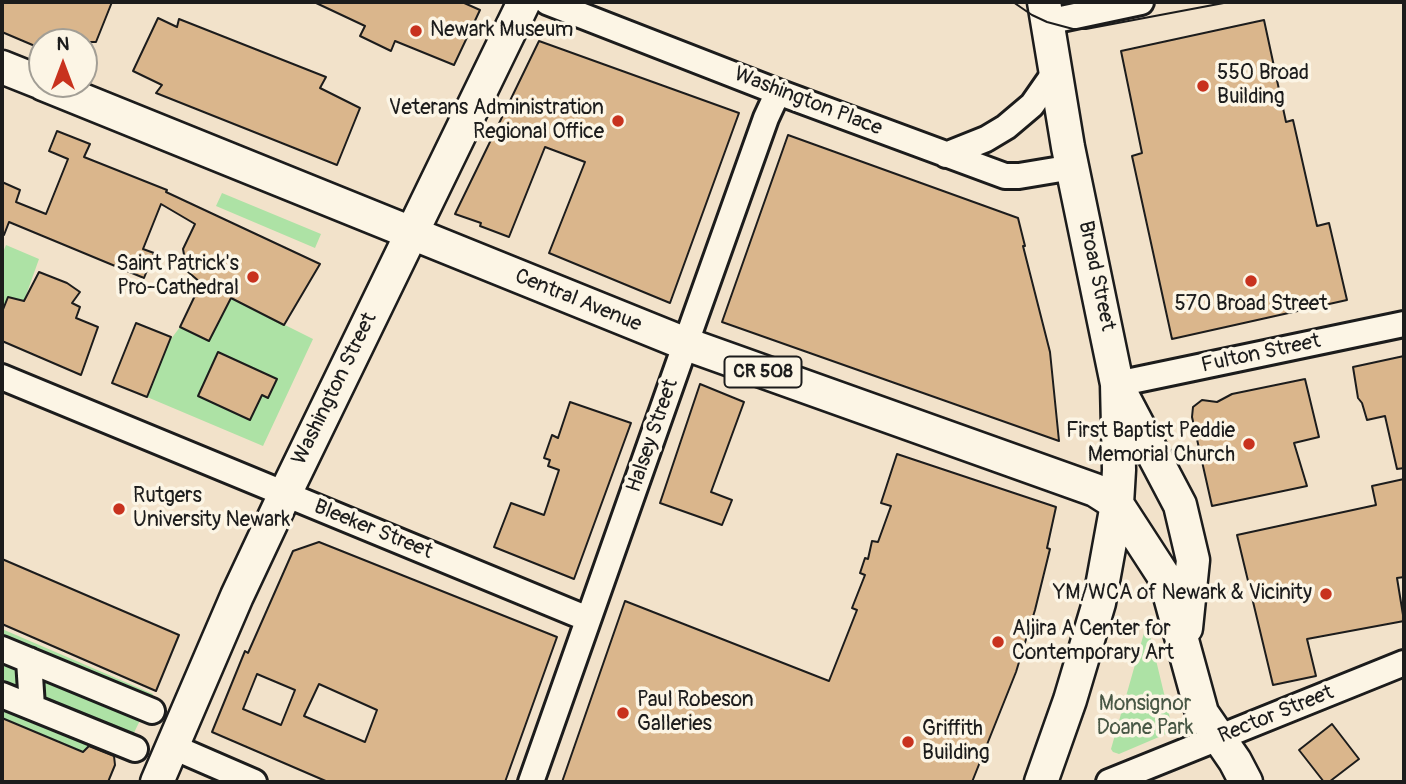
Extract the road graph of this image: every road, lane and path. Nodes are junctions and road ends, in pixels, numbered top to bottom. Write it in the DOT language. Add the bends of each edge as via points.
graph roads {
  1 [pos="524,2"];
  2 [pos="547,2"];
  3 [pos="1141,2"];
  4 [pos="1045,12"];
  5 [pos="2,67"];
  6 [pos="1055,72"];
  7 [pos="28,78"];
  8 [pos="778,92"];
  9 [pos="77,98"];
  10 [pos="946,155"];
  11 [pos="1073,167"];
  12 [pos="410,234"];
  13 [pos="1404,324"];
  14 [pos="686,344"];
  15 [pos="2,377"];
  16 [pos="1117,384"];
  17 [pos="285,494"];
  18 [pos="1117,504"];
  19 [pos="588,618"];
  20 [pos="1184,643"];
  21 [pos="2,649"];
  22 [pos="29,660"];
  23 [pos="1404,663"];
  24 [pos="87,684"];
  25 [pos="2,695"];
  26 [pos="32,707"];
  27 [pos="152,711"];
  28 [pos="88,730"];
  29 [pos="1218,738"];
  30 [pos="171,746"];
  31 [pos="135,749"];
  32 [pos="157,782"];
  33 [pos="254,782"];
  34 [pos="531,782"];
  35 [pos="1041,782"];
  36 [pos="1108,782"];
  37 [pos="1246,782"];
  1 -- 12 [label="main road, Washington Street"];
  2 -- 8 [label="street, Washington Place"];
  3 -- 4 [label="street"];
  4 -- 6 [label="main road, Broad Street"];
  5 -- 7 [label="main road, Central Avenue / CR 508"];
  6 -- 10 [label="street" via="1032,105 1006,127"];
  6 -- 11 [label="main road, Broad Street"];
  8 -- 10 [label="street, Washington Place"];
  8 -- 14 [label="street, Halsey Street"];
  9 -- 12 [label="main road, Central Avenue / CR 508"];
  10 -- 11 [label="street, Washington Place" via="1005,176"];
  11 -- 16 [label="main road, Broad Street"];
  12 -- 14 [label="main road, Central Avenue / CR 508"];
  12 -- 17 [label="main road, Washington Street"];
  13 -- 16 [label="street, Fulton Street"];
  14 -- 18 [label="main road, Central Avenue / CR 508" via="1072,481"];
  14 -- 19 [label="street, Halsey Street"];
  15 -- 17 [label="street, Bleeker Street"];
  16 -- 18 [label="main road"];
  16 -- 20 [label="main road" via="1180,505 1193,560"];
  17 -- 19 [label="street, Bleeker Street"];
  17 -- 30 [label="main road, Washington Street"];
  18 -- 20 [label="main road, CR 508" via="1165,578"];
  18 -- 35 [label="main road" via="1105,577 1084,657"];
  19 -- 34 [label="street, Halsey Street"];
  20 -- 29 [label="main road, CR 508" via="1202,713"];
  21 -- 22 [label="street"];
  22 -- 24 [label="street"];
  22 -- 26 [label="street"];
  23 -- 29 [label="street, Rector Street"];
  24 -- 27 [label="street"];
  24 -- 28 [label="street"];
  25 -- 26 [label="street"];
  26 -- 28 [label="street"];
  28 -- 31 [label="street"];
  29 -- 36 [label="street, Rector Street"];
  29 -- 37 [label="main road, CR 508"];
  30 -- 32 [label="main road, Washington Street"];
  30 -- 33 [label="street"];
}
